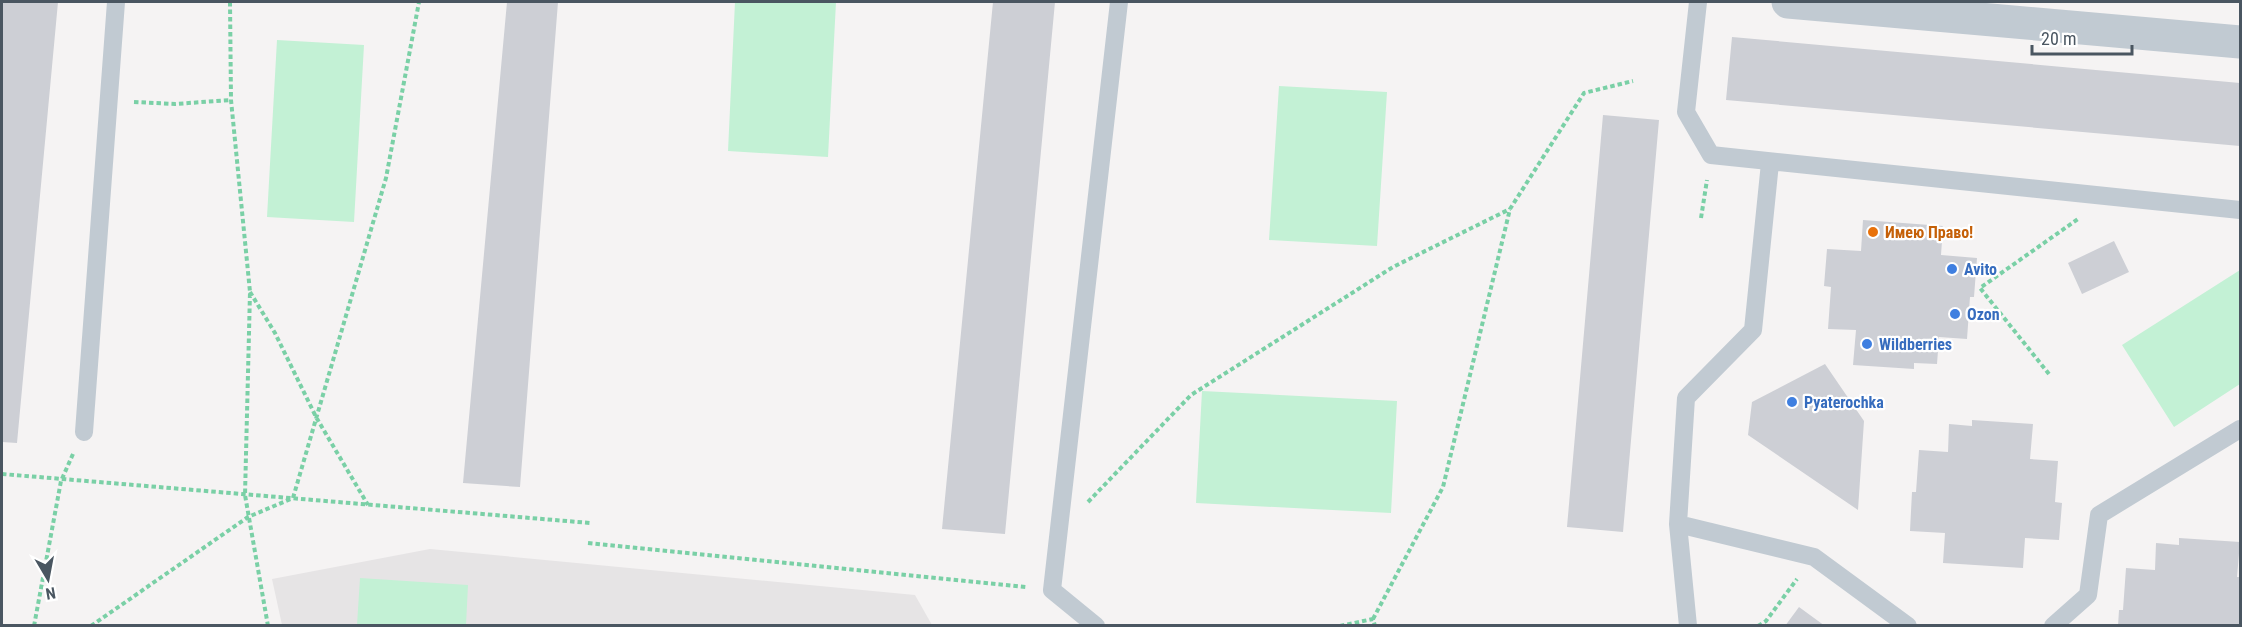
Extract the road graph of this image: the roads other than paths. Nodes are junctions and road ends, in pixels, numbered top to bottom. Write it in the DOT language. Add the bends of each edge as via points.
graph roads {
  1 [pos="116,2"];
  2 [pos="1119,2"];
  3 [pos="1698,2"];
  4 [pos="1788,2"];
  5 [pos="2241,42"];
  6 [pos="1770,163"];
  7 [pos="2241,210"];
  8 [pos="2241,429"];
  9 [pos="84,432"];
  10 [pos="1678,524"];
  11 [pos="1096,626"];
  12 [pos="1688,626"];
  13 [pos="1908,626"];
  14 [pos="2054,626"];
  1 -- 9 [label="lane"];
  2 -- 11 [label="lane" via="1052,590"];
  3 -- 6 [label="lane" via="1686,112 1711,154"];
  4 -- 5 [label="street"];
  6 -- 7 [label="lane"];
  6 -- 10 [label="lane" via="1753,330 1686,398"];
  8 -- 14 [label="lane" via="2099,515 2088,595"];
  10 -- 12 [label="lane"];
  10 -- 13 [label="lane" via="1814,557"];
}
